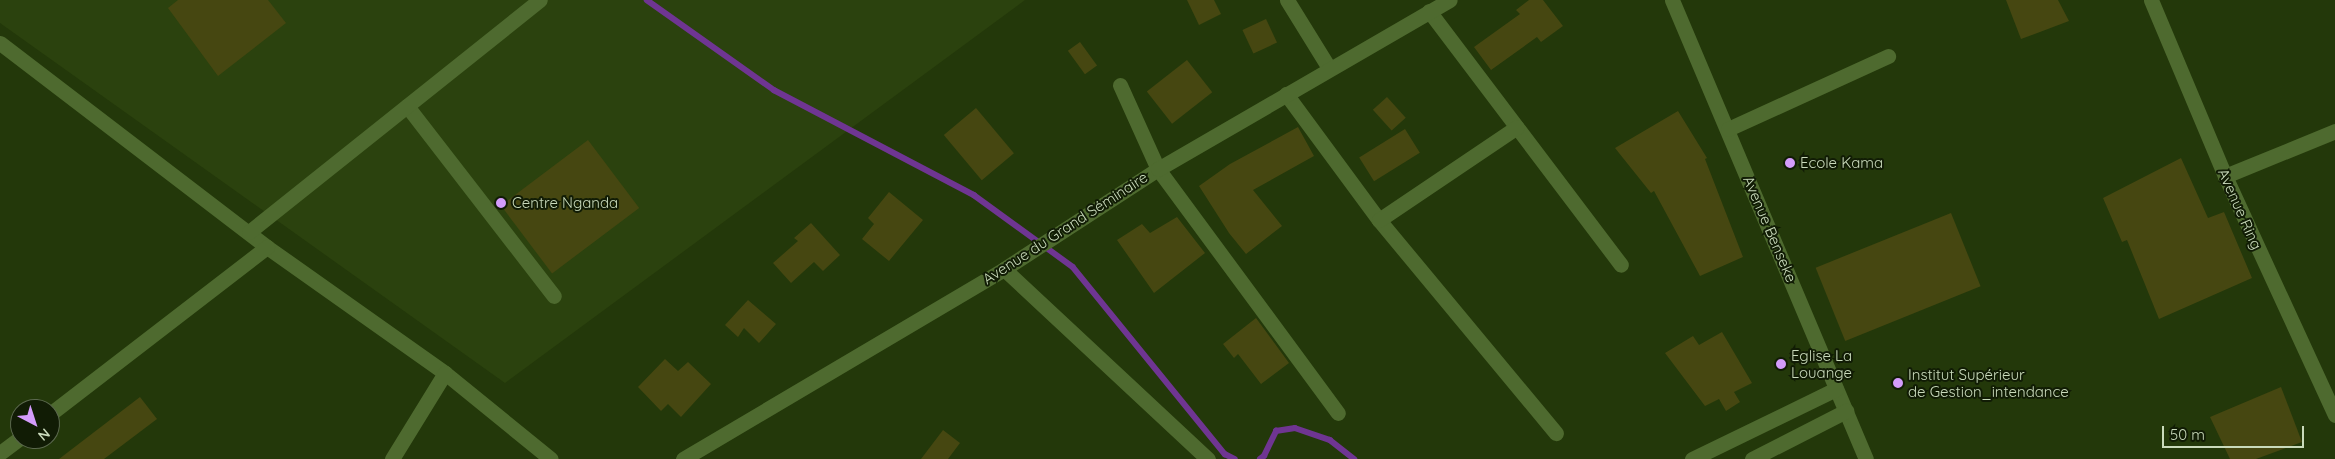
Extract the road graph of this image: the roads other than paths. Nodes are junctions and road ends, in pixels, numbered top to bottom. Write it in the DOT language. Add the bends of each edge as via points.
graph roads {
  1 [pos="540,0"];
  2 [pos="1287,0"];
  3 [pos="1449,0"];
  4 [pos="1672,0"];
  5 [pos="2151,0"];
  6 [pos="1429,11"];
  7 [pos="0,43"];
  8 [pos="1888,56"];
  9 [pos="1329,68"];
  10 [pos="1120,85"];
  11 [pos="1286,94"];
  12 [pos="407,106"];
  13 [pos="1517,127"];
  14 [pos="1728,129"];
  15 [pos="2335,131"];
  16 [pos="1158,170"];
  17 [pos="2225,176"];
  18 [pos="1379,220"];
  19 [pos="249,232"];
  20 [pos="267,247"];
  21 [pos="1621,265"];
  22 [pos="1008,266"];
  23 [pos="554,296"];
  24 [pos="445,373"];
  25 [pos="1836,388"];
  26 [pos="60,406"];
  27 [pos="1846,411"];
  28 [pos="1338,413"];
  29 [pos="2335,415"];
  30 [pos="1556,433"];
  31 [pos="392,459"];
  32 [pos="551,459"];
  33 [pos="682,459"];
  34 [pos="1208,459"];
  35 [pos="1692,459"];
  36 [pos="1752,459"];
  37 [pos="1866,459"];
  1 -- 12 [label="street"];
  2 -- 9 [label="street"];
  3 -- 6 [label="street, Avenue du Grand Séminaire"];
  4 -- 14 [label="street, Avenue Benseke"];
  5 -- 17 [label="street, Avenue Ring"];
  6 -- 9 [label="street, Avenue du Grand Séminaire"];
  6 -- 13 [label="street"];
  7 -- 19 [label="street"];
  8 -- 14 [label="street"];
  9 -- 11 [label="street, Avenue du Grand Séminaire"];
  10 -- 16 [label="street"];
  11 -- 16 [label="street, Avenue du Grand Séminaire"];
  11 -- 18 [label="street"];
  12 -- 19 [label="street"];
  12 -- 23 [label="street"];
  13 -- 18 [label="street"];
  13 -- 21 [label="street"];
  14 -- 25 [label="street, Avenue Benseke"];
  15 -- 17 [label="street"];
  16 -- 22 [label="street, Avenue du Grand Séminaire"];
  16 -- 28 [label="street"];
  17 -- 29 [label="street, Avenue Ring"];
  18 -- 30 [label="street"];
  19 -- 20 [label="street"];
  20 -- 24 [label="street"];
  20 -- 26 [label="street"];
  22 -- 33 [label="street, Avenue du Grand Séminaire"];
  22 -- 34 [label="street"];
  24 -- 31 [label="street"];
  24 -- 32 [label="street"];
  25 -- 27 [label="street, Avenue Benseke"];
  25 -- 35 [label="street"];
  27 -- 36 [label="street"];
  27 -- 37 [label="street, Avenue Benseke"];
}
